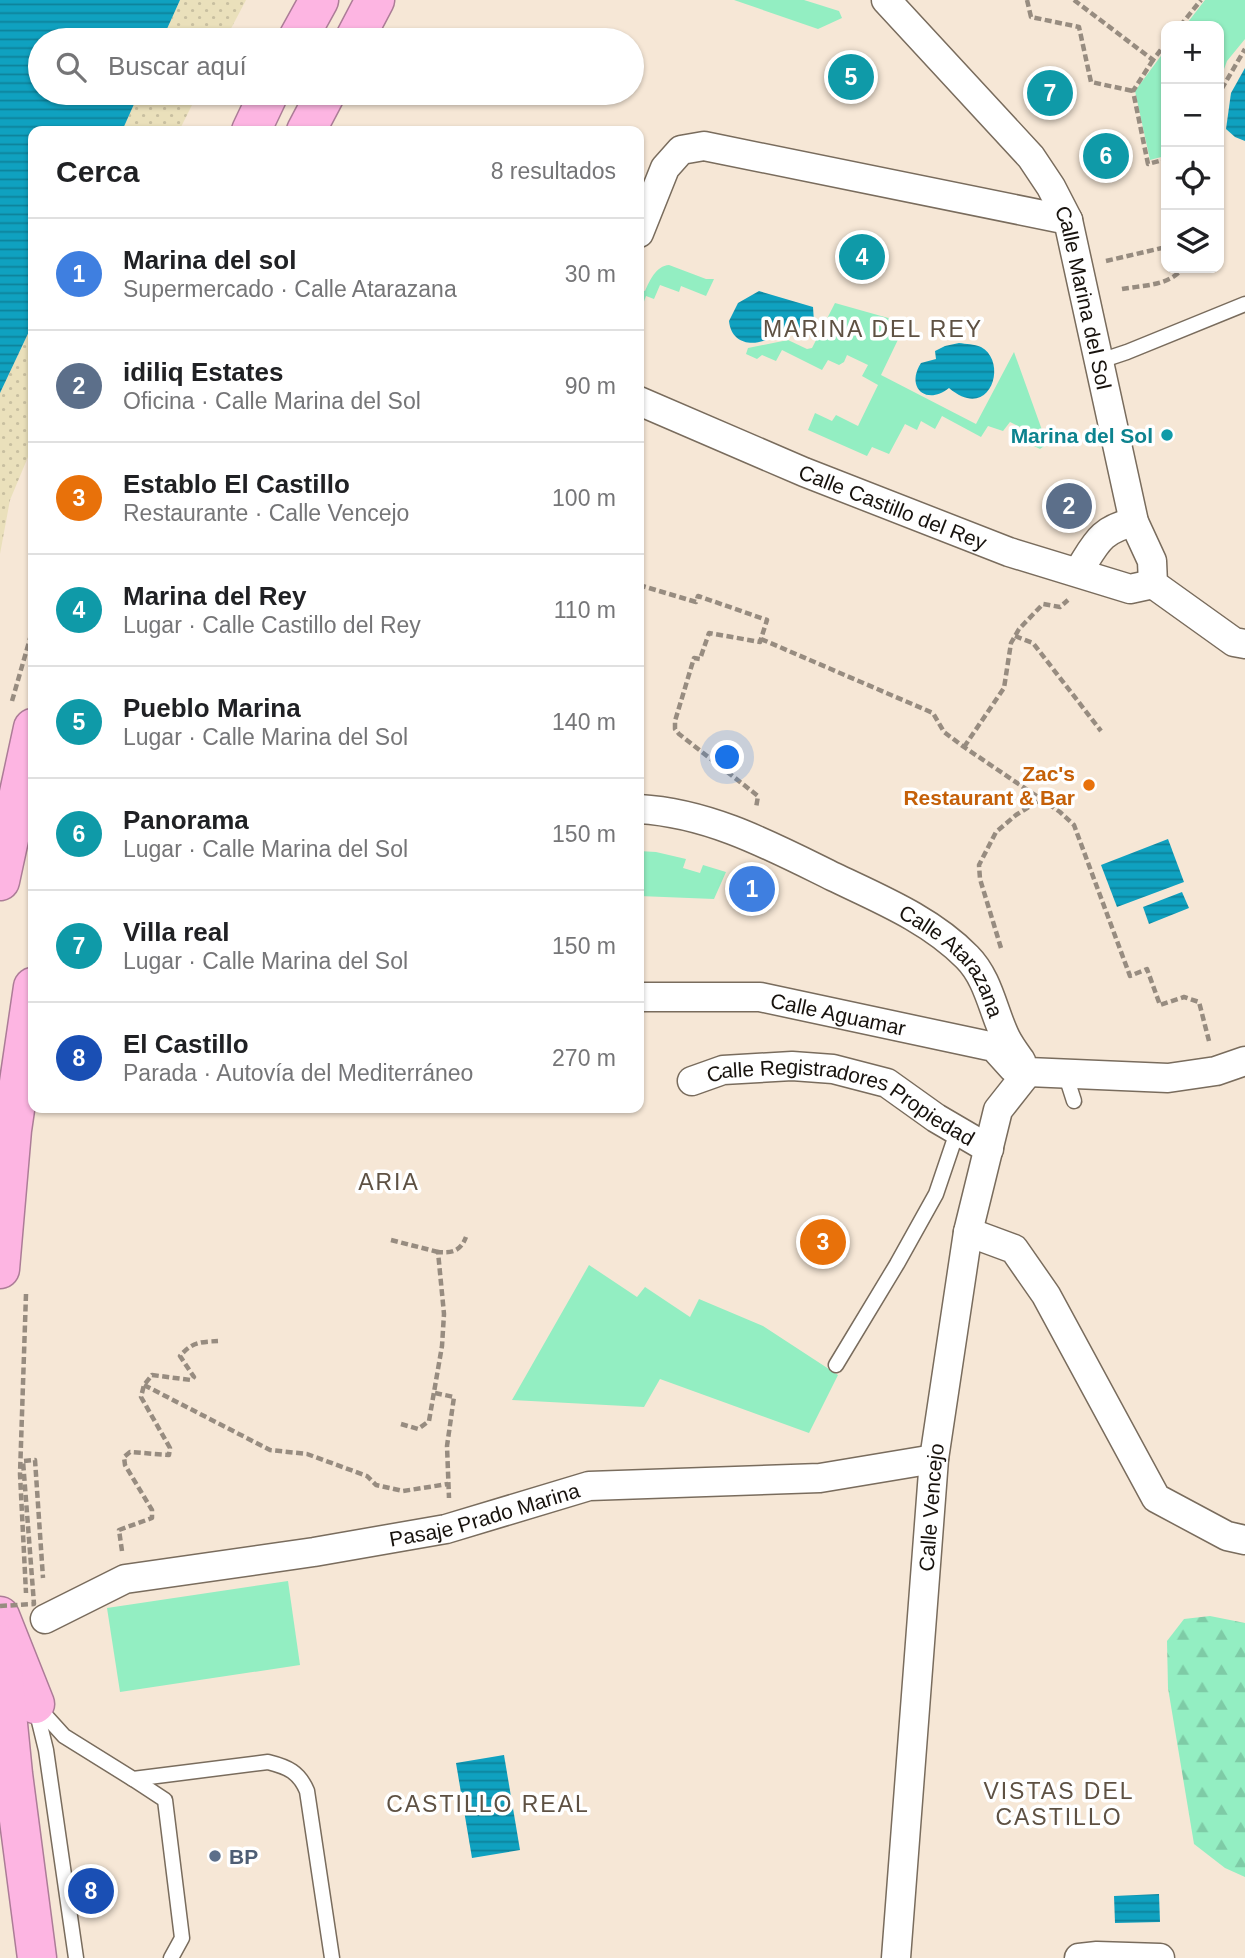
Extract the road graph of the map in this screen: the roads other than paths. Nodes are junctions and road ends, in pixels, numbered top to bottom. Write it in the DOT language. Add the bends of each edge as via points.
graph roads {
  1 [pos="319,0"];
  2 [pos="375,0"];
  3 [pos="886,0"];
  4 [pos="304,28"];
  5 [pos="360,28"];
  6 [pos="263,105"];
  7 [pos="320,105"];
  8 [pos="253,126"];
  9 [pos="309,126"];
  10 [pos="644,220"];
  11 [pos="1068,220"];
  12 [pos="1245,304"];
  13 [pos="1100,361"];
  14 [pos="644,403"];
  15 [pos="1134,522"];
  16 [pos="1078,572"];
  17 [pos="1153,584"];
  18 [pos="1241,646"];
  19 [pos="21,719"];
  20 [pos="644,809"];
  21 [pos="0,881"];
  22 [pos="644,996"];
  23 [pos="28,1021"];
  24 [pos="1245,1061"];
  25 [pos="1028,1072"];
  26 [pos="1065,1073"];
  27 [pos="692,1081"];
  28 [pos="1074,1101"];
  29 [pos="957,1132"];
  30 [pos="989,1149"];
  31 [pos="968,1232"];
  32 [pos="13,1275"];
  33 [pos="836,1365"];
  34 [pos="934,1459"];
  35 [pos="1245,1540"];
  36 [pos="25,1617"];
  37 [pos="0,1644"];
  38 [pos="35,1704"];
  39 [pos="133,1779"];
  40 [pos="37,1958"];
  41 [pos="75,1958"];
  42 [pos="171,1958"];
  43 [pos="332,1958"];
  44 [pos="896,1958"];
  45 [pos="1079,1958"];
  46 [pos="1160,1958"];
  1 -- 4 [label="highway"];
  2 -- 5 [label="highway"];
  3 -- 11 [label="street, Calle Marina del Sol" via="1031,156"];
  6 -- 8 [label="highway"];
  7 -- 9 [label="highway"];
  10 -- 11 [label="street" via="665,168 681,150 704,146"];
  11 -- 13 [label="street, Calle Marina del Sol"];
  12 -- 13 [label="lane"];
  13 -- 15 [label="street, Calle Marina del Sol"];
  14 -- 16 [label="street, Calle Castillo del Rey" via="1009,552"];
  15 -- 16 [label="street" via="1114,527 1099,538"];
  15 -- 17 [label="street, Calle Marina del Sol" via="1152,561"];
  16 -- 17 [label="street, Calle Castillo del Rey" via="1130,589"];
  17 -- 18 [label="street"];
  19 -- 21 [label="highway"];
  20 -- 25 [label="street, Calle Atarazana" via="720,824 754,838 898,908 940,934 969,958"];
  22 -- 25 [label="street, Calle Aguamar" via="760,997 994,1047 1013,1068"];
  23 -- 32 [label="highway" via="12,1130"];
  24 -- 26 [label="street" via="1216,1071 1168,1078"];
  25 -- 26 [label="street"];
  25 -- 30 [label="street, Calle Vencejo" via="998,1110"];
  26 -- 28 [label="lane"];
  27 -- 29 [label="street, Calle Registradores Propiedad" via="723,1070 833,1069 887,1083"];
  29 -- 30 [label="street, Calle Registradores Propiedad"];
  29 -- 33 [label="lane" via="936,1194"];
  30 -- 31 [label="street, Calle Vencejo"];
  31 -- 34 [label="street, Calle Vencejo"];
  31 -- 35 [label="street" via="1014,1249 1027,1267 1156,1498 1227,1536"];
  34 -- 36 [label="street, Pasaje Prado Marina" via="820,1478 589,1486 446,1528 128,1579"];
  34 -- 44 [label="street, Calle Vencejo"];
  36 -- 38 [label="highway"];
  37 -- 40 [label="highway"];
  38 -- 39 [label="lane" via="64,1736"];
  38 -- 41 [label="lane" via="46,1750"];
  39 -- 42 [label="lane" via="164,1800 182,1938"];
  39 -- 43 [label="lane" via="268,1762 286,1766 301,1777 307,1791"];
  45 -- 46 [label="street"];
}
